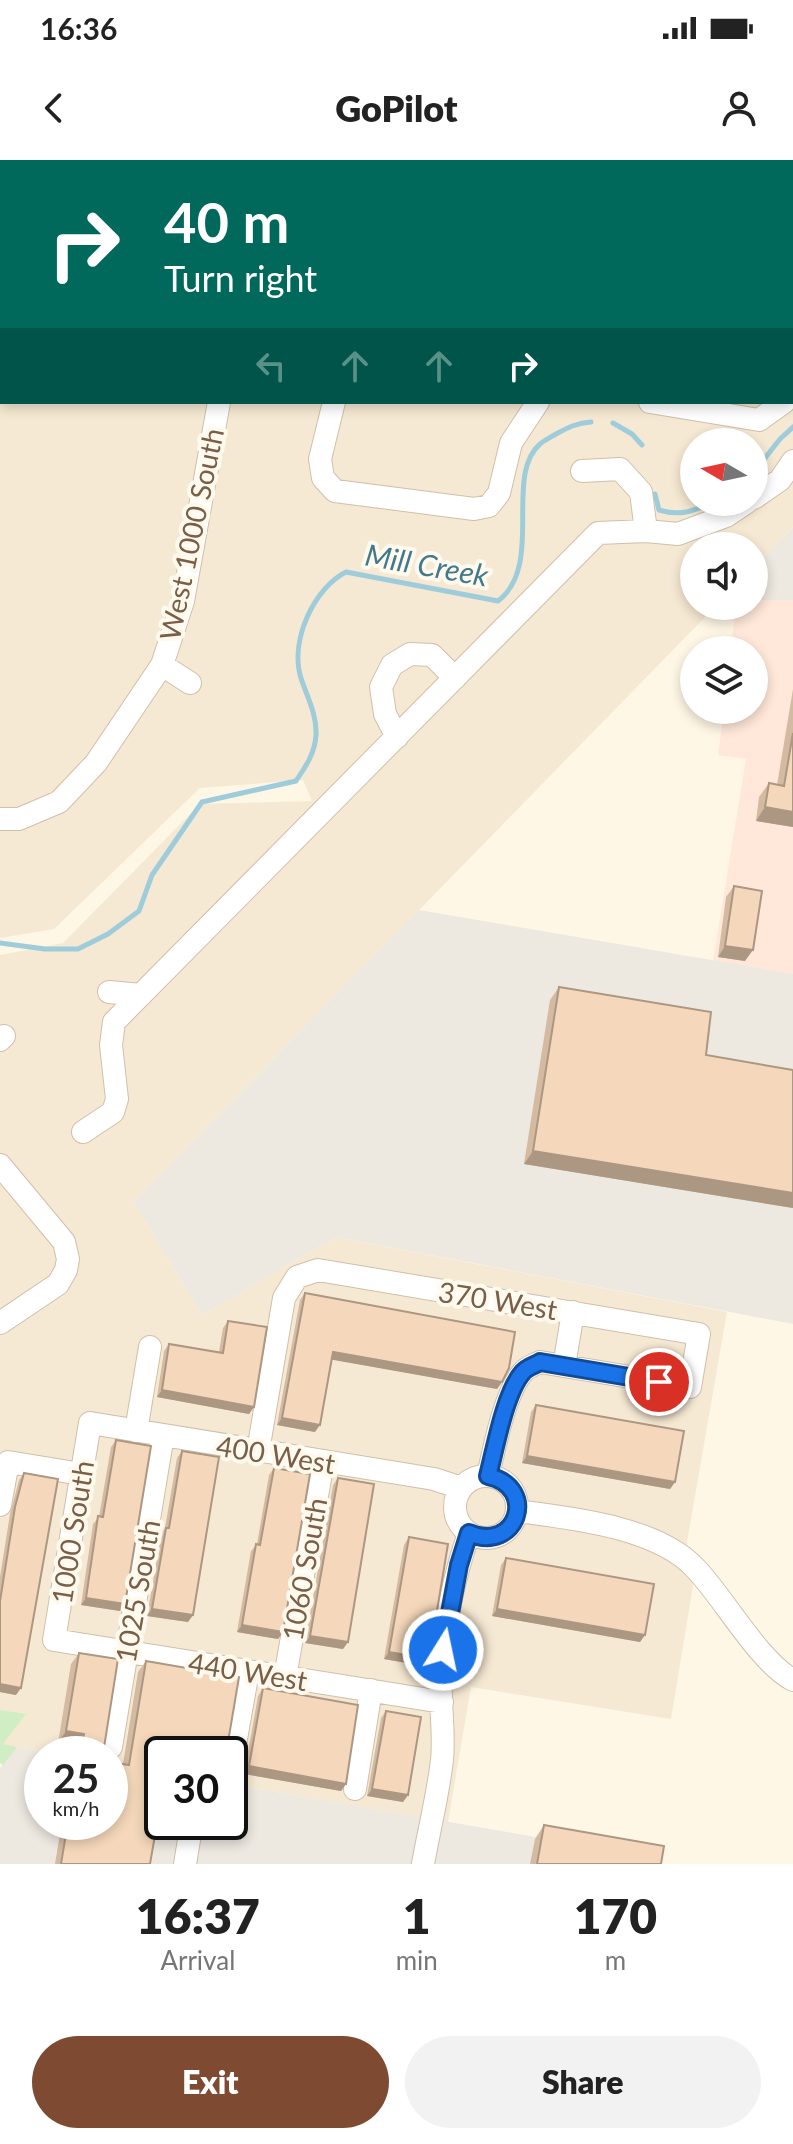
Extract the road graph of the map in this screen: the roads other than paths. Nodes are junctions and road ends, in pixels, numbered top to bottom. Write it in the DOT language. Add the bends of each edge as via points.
graph roads {
  1 [pos="219,404"];
  2 [pos="334,404"];
  3 [pos="537,404"];
  4 [pos="662,404"];
  5 [pos="781,404"];
  6 [pos="793,461"];
  7 [pos="582,471"];
  8 [pos="768,488"];
  9 [pos="726,516"];
  10 [pos="646,531"];
  11 [pos="162,665"];
  12 [pos="455,678"];
  13 [pos="190,683"];
  14 [pos="397,737"];
  15 [pos="0,819"];
  16 [pos="109,992"];
  17 [pos="141,995"];
  18 [pos="83,1132"];
  19 [pos="0,1165"];
  20 [pos="573,1312"];
  21 [pos="0,1323"];
  22 [pos="150,1347"];
  23 [pos="564,1366"];
  24 [pos="90,1423"];
  25 [pos="136,1431"];
  26 [pos="163,1435"];
  27 [pos="258,1451"];
  28 [pos="323,1462"];
  29 [pos="81,1474"];
  30 [pos="488,1476"];
  31 [pos="461,1488"];
  32 [pos="0,1505"];
  33 [pos="517,1511"];
  34 [pos="469,1533"];
  35 [pos="54,1640"];
  36 [pos="127,1652"];
  37 [pos="248,1671"];
  38 [pos="285,1677"];
  39 [pos="793,1680"];
  40 [pos="371,1690"];
  41 [pos="442,1702"];
  42 [pos="113,1736"];
  43 [pos="236,1736"];
  44 [pos="355,1789"];
  45 [pos="189,1840"];
  46 [pos="185,1864"];
  47 [pos="423,1864"];
  1 -- 11 [label="street, West 1000 South" via="183,601"];
  2 -- 3 [label="street" via="320,459 323,478 335,491 474,509 489,506 499,493 511,443"];
  4 -- 5 [label="street" via="759,420"];
  6 -- 8 [label="street"];
  7 -- 10 [label="street" via="620,469 641,492"];
  9 -- 10 [label="street" via="678,534"];
  10 -- 12 [label="street" via="598,533"];
  11 -- 13 [label="street, West 1000 South"];
  11 -- 15 [label="street, West 1000 South" via="96,763 59,802 19,819"];
  12 -- 14 [label="street"];
  12 -- 14 [label="street" via="432,655 410,654 392,665 381,687 385,714"];
  14 -- 17 [label="street"];
  16 -- 17 [label="street"];
  17 -- 18 [label="street" via="114,1022 113,1112"];
  19 -- 21 [label="street" via="64,1242 68,1259 58,1284"];
  20 -- 23 [label="street"];
  20 -- 23 [label="street, 370 West" via="699,1334 690,1387"];
  20 -- 27 [label="street, 370 West" via="318,1270 297,1277 284,1298"];
  22 -- 25 [label="street"];
  23 -- 30 [label="street" via="540,1362 525,1370 500,1427"];
  24 -- 25 [label="street, 400 West"];
  24 -- 29 [label="street, 1000 South"];
  25 -- 26 [label="street, 400 West"];
  26 -- 27 [label="street, 400 West"];
  26 -- 36 [label="street, 1025 South"];
  27 -- 28 [label="street, 400 West"];
  28 -- 31 [label="street, 400 West"];
  28 -- 38 [label="street, 1060 South"];
  29 -- 32 [label="street" via="8,1462"];
  29 -- 35 [label="street, 1000 South"];
  30 -- 31 [label="street"];
  30 -- 33 [label="street" via="507,1483"];
  31 -- 34 [label="street" via="455,1507"];
  33 -- 34 [label="street" via="499,1535"];
  33 -- 39 [label="street" via="587,1520 682,1556 767,1657"];
  34 -- 41 [label="street" via="443,1650"];
  35 -- 36 [label="street, 440 West"];
  36 -- 37 [label="street, 440 West"];
  36 -- 42 [label="street, 1025 South"];
  37 -- 38 [label="street, 440 West"];
  37 -- 43 [label="street"];
  38 -- 40 [label="street, 440 West"];
  40 -- 41 [label="street, 440 West"];
  40 -- 44 [label="street"];
  41 -- 47 [label="street" via="442,1761"];
  45 -- 46 [label="street"];
}
